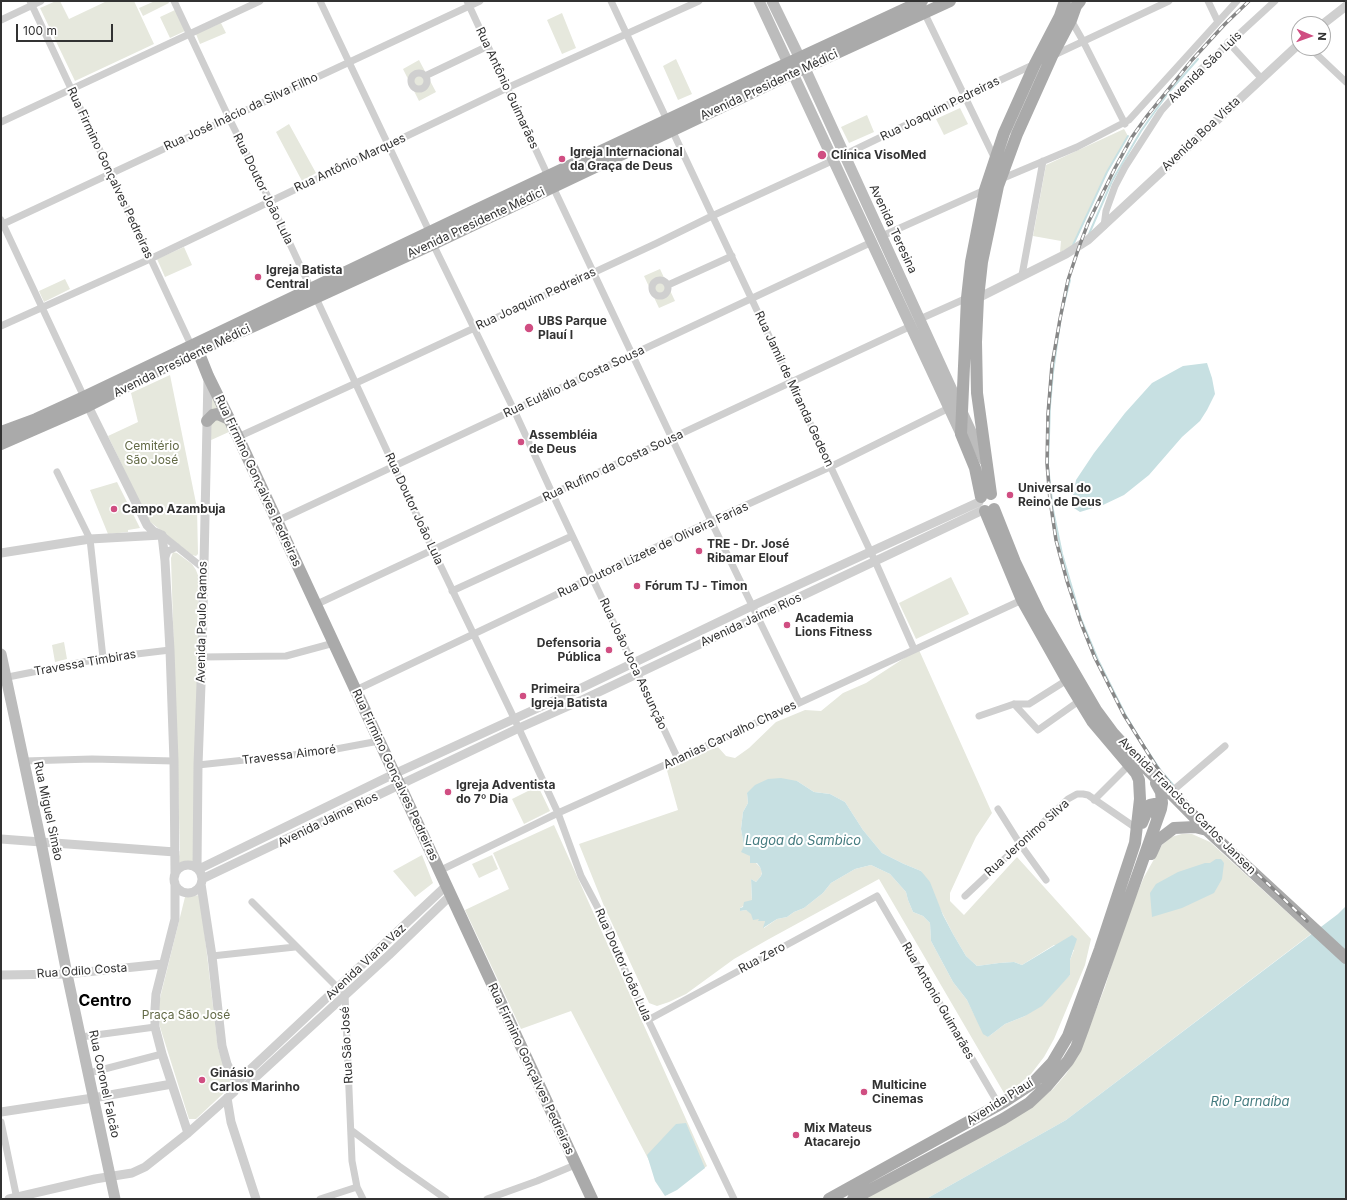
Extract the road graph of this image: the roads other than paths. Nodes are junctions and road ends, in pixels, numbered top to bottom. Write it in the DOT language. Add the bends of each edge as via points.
graph roads {
  1 [pos="41,1"];
  2 [pos="174,1"];
  3 [pos="260,1"];
  4 [pos="320,1"];
  5 [pos="480,1"];
  6 [pos="611,1"];
  7 [pos="700,1"];
  8 [pos="759,1"];
  9 [pos="772,1"];
  10 [pos="950,1"];
  11 [pos="1169,1"];
  12 [pos="1208,1"];
  13 [pos="1237,1"];
  14 [pos="1275,1"];
  15 [pos="1074,2"];
  16 [pos="31,3"];
  17 [pos="468,4"];
  18 [pos="921,4"];
  19 [pos="1346,6"];
  20 [pos="1331,18"];
  21 [pos="1,20"];
  22 [pos="1071,20"];
  23 [pos="1218,22"];
  24 [pos="189,33"];
  25 [pos="626,34"];
  26 [pos="1083,41"];
  27 [pos="1228,42"];
  28 [pos="488,46"];
  29 [pos="1291,51"];
  30 [pos="1318,56"];
  31 [pos="1043,58"];
  32 [pos="349,62"];
  33 [pos="796,65"];
  34 [pos="425,76"];
  35 [pos="1261,78"];
  36 [pos="1346,82"];
  37 [pos="507,88"];
  38 [pos="71,89"];
  39 [pos="964,97"];
  40 [pos="229,118"];
  41 [pos="1,122"];
  42 [pos="1125,124"];
  43 [pos="669,125"];
  44 [pos="389,145"];
  45 [pos="844,155"];
  46 [pos="834,160"];
  47 [pos="995,160"];
  48 [pos="1043,161"];
  49 [pos="110,174"];
  50 [pos="1001,179"];
  51 [pos="551,181"];
  52 [pos="985,190"];
  53 [pos="270,201"];
  54 [pos="868,205"];
  55 [pos="476,210"];
  56 [pos="857,210"];
  57 [pos="712,216"];
  58 [pos="481,221"];
  59 [pos="2,222"];
  60 [pos="1104,226"];
  61 [pos="432,238"];
  62 [pos="877,239"];
  63 [pos="732,256"];
  64 [pos="150,259"];
  65 [pos="593,272"];
  66 [pos="1022,275"];
  67 [pos="668,285"];
  68 [pos="901,292"];
  69 [pos="313,294"];
  70 [pos="972,298"];
  71 [pos="752,299"];
  72 [pos="42,307"];
  73 [pos="920,319"];
  74 [pos="1,326"];
  75 [pos="911,326"];
  76 [pos="474,327"];
  77 [pos="971,341"];
  78 [pos="194,348"];
  79 [pos="632,354"];
  80 [pos="208,376"];
  81 [pos="791,382"];
  82 [pos="356,383"];
  83 [pos="86,401"];
  84 [pos="949,408"];
  85 [pos="514,410"];
  86 [pos="962,411"];
  87 [pos="229,419"];
  88 [pos="207,420"];
  89 [pos="38,423"];
  90 [pos="1,432"];
  91 [pos="961,434"];
  92 [pos="238,437"];
  93 [pos="672,439"];
  94 [pos="1,444"];
  95 [pos="394,466"];
  96 [pos="830,467"];
  97 [pos="988,468"];
  98 [pos="57,472"];
  99 [pos="552,495"];
  100 [pos="986,504"];
  101 [pos="277,521"];
  102 [pos="711,521"];
  103 [pos="162,535"];
  104 [pos="572,536"];
  105 [pos="90,539"];
  106 [pos="177,547"];
  107 [pos="433,550"];
  108 [pos="870,551"];
  109 [pos="1,553"];
  110 [pos="165,561"];
  111 [pos="875,562"];
  112 [pos="203,568"];
  113 [pos="592,578"];
  114 [pos="452,591"];
  115 [pos="1022,600"];
  116 [pos="315,605"];
  117 [pos="752,606"];
  118 [pos="758,617"];
  119 [pos="474,634"];
  120 [pos="334,643"];
  121 [pos="914,649"];
  122 [pos="170,650"];
  123 [pos="1,654"];
  124 [pos="202,657"];
  125 [pos="103,658"];
  126 [pos="633,662"];
  127 [pos="638,673"];
  128 [pos="3,678"];
  129 [pos="1067,680"];
  130 [pos="356,690"];
  131 [pos="577,690"];
  132 [pos="582,700"];
  133 [pos="1079,701"];
  134 [pos="799,702"];
  135 [pos="1014,704"];
  136 [pos="979,716"];
  137 [pos="514,718"];
  138 [pos="519,728"];
  139 [pos="379,741"];
  140 [pos="456,746"];
  141 [pos="1225,746"];
  142 [pos="460,757"];
  143 [pos="678,760"];
  144 [pos="174,761"];
  145 [pos="24,762"];
  146 [pos="198,765"];
  147 [pos="1129,765"];
  148 [pos="394,774"];
  149 [pos="1152,777"];
  150 [pos="1139,780"];
  151 [pos="399,786"];
  152 [pos="1170,793"];
  153 [pos="1094,800"];
  154 [pos="332,805"];
  155 [pos="998,809"];
  156 [pos="558,813"];
  157 [pos="337,816"];
  158 [pos="1157,819"];
  159 [pos="1136,828"];
  160 [pos="1207,830"];
  161 [pos="267,836"];
  162 [pos="1,839"];
  163 [pos="42,842"];
  164 [pos="1135,843"];
  165 [pos="1020,844"];
  166 [pos="272,847"];
  167 [pos="175,852"];
  168 [pos="198,869"];
  169 [pos="438,870"];
  170 [pos="175,879"];
  171 [pos="1046,880"];
  172 [pos="202,882"];
  173 [pos="1135,883"];
  174 [pos="448,891"];
  175 [pos="877,896"];
  176 [pos="964,896"];
  177 [pos="252,902"];
  178 [pos="295,947"];
  179 [pos="381,947"];
  180 [pos="389,955"];
  181 [pos="212,956"];
  182 [pos="1346,958"];
  183 [pos="163,964"];
  184 [pos="67,974"];
  185 [pos="1,975"];
  186 [pos="341,992"];
  187 [pos="648,1020"];
  188 [pos="155,1027"];
  189 [pos="81,1037"];
  190 [pos="162,1054"];
  191 [pos="89,1073"];
  192 [pos="240,1082"];
  193 [pos="172,1084"];
  194 [pos="93,1098"];
  195 [pos="227,1098"];
  196 [pos="999,1105"];
  197 [pos="1,1112"];
  198 [pos="1,1122"];
  199 [pos="351,1130"];
  200 [pos="188,1133"];
  201 [pos="575,1165"];
  202 [pos="109,1177"];
  203 [pos="357,1187"];
  204 [pos="14,1198"];
  205 [pos="444,1198"];
  206 [pos="115,1199"];
  207 [pos="256,1199"];
  208 [pos="320,1199"];
  209 [pos="363,1199"];
  210 [pos="487,1199"];
  211 [pos="592,1199"];
  212 [pos="734,1199"];
  213 [pos="829,1199"];
  214 [pos="853,1199"];
  1 -- 16 [label="street"];
  2 -- 24 [label="street, Rua Doutor João Lula"];
  3 -- 24 [label="street"];
  4 -- 32 [label="street, Rua João Joca Assunção"];
  5 -- 17 [label="street, Rua José Inácio da Silva Filho"];
  6 -- 25 [label="street, Rua Jamil de Miranda Gedeon"];
  7 -- 25 [label="street, Rua Antônio Marques"];
  8 -- 33 [label="main road, Avenida Teresina"];
  9 -- 33 [label="main road, Avenida Teresina"];
  10 -- 18 [label="main road, Avenida Presidente Médici"];
  11 -- 26 [label="street, Rua Joaquim Pedreiras"];
  12 -- 23 [label="street"];
  13 -- 23 [label="street, Avenida São Luis"];
  14 -- 27 [label="street, Avenida São Luis"];
  15 -- 22 [label="main road, Avenida Francisco Carlos Jansen"];
  15 -- 31 [label="main road, Avenida Francisco Carlos Jansen" via="1060,16"];
  16 -- 21 [label="street"];
  16 -- 38 [label="street, Rua Firmino Gonçalves Pedreiras"];
  17 -- 28 [label="street, Rua Antônio Guimarães"];
  17 -- 32 [label="street, Rua José Inácio da Silva Filho"];
  18 -- 33 [label="main road, Avenida Presidente Médici"];
  18 -- 39 [label="street"];
  19 -- 20 [label="street"];
  22 -- 26 [label="street"];
  22 -- 31 [label="main road, Avenida Francisco Carlos Jansen"];
  23 -- 42 [label="street, Avenida São Luis"];
  24 -- 38 [label="street"];
  24 -- 40 [label="street, Rua Doutor João Lula"];
  25 -- 37 [label="street, Rua Antônio Marques"];
  25 -- 43 [label="street, Rua Jamil de Miranda Gedeon"];
  26 -- 31 [label="street, Rua Joaquim Pedreiras"];
  26 -- 42 [label="street"];
  27 -- 35 [label="street"];
  27 -- 60 [label="street, Avenida São Luis" via="1161,111 1114,186"];
  28 -- 34 [label="street"];
  28 -- 37 [label="street, Rua Antônio Guimarães"];
  29 -- 35 [label="street, Avenida Boa Vista"];
  30 -- 36 [label="street"];
  31 -- 39 [label="street, Rua Joaquim Pedreiras"];
  31 -- 47 [label="main road, Avenida Francisco Carlos Jansen" via="1004,133"];
  31 -- 50 [label="main road, Avenida Francisco Carlos Jansen"];
  32 -- 40 [label="street, Rua José Inácio da Silva Filho"];
  32 -- 44 [label="street, Rua João Joca Assunção"];
  33 -- 43 [label="main road, Avenida Presidente Médici"];
  33 -- 45 [label="main road, Avenida Teresina"];
  33 -- 46 [label="main road, Avenida Teresina"];
  35 -- 60 [label="street, Avenida Boa Vista"];
  37 -- 44 [label="street, Rua Antônio Marques"];
  37 -- 51 [label="street, Rua Antônio Guimarães"];
  38 -- 41 [label="street"];
  38 -- 49 [label="street, Rua Firmino Gonçalves Pedreiras"];
  39 -- 45 [label="street, Rua Joaquim Pedreiras"];
  39 -- 47 [label="street"];
  40 -- 49 [label="street, Rua José Inácio da Silva Filho"];
  40 -- 53 [label="street, Rua Doutor João Lula"];
  42 -- 48 [label="street"];
  43 -- 51 [label="main road, Avenida Presidente Médici"];
  43 -- 57 [label="street, Rua Jamil de Miranda Gedeon"];
  44 -- 53 [label="street, Rua Antônio Marques"];
  44 -- 61 [label="street, Rua João Joca Assunção"];
  45 -- 54 [label="main road, Avenida Teresina"];
  46 -- 56 [label="main road, Avenida Teresina"];
  46 -- 57 [label="street, Rua Joaquim Pedreiras"];
  47 -- 52 [label="main road, Avenida Francisco Carlos Jansen"];
  48 -- 50 [label="street"];
  48 -- 66 [label="street"];
  49 -- 59 [label="street, Rua José Inácio da Silva Filho"];
  49 -- 64 [label="street, Rua Firmino Gonçalves Pedreiras"];
  50 -- 70 [label="main road, Avenida Francisco Carlos Jansen"];
  51 -- 55 [label="main road, Avenida Presidente Médici"];
  51 -- 58 [label="main road, Avenida Presidente Médici"];
  51 -- 65 [label="street, Rua Antônio Guimarães"];
  52 -- 62 [label="street, Rua Eulálio da Costa Sousa"];
  52 -- 70 [label="main road, Avenida Francisco Carlos Jansen" via="971,262"];
  53 -- 64 [label="street, Rua Antônio Marques"];
  53 -- 69 [label="street, Rua Doutor João Lula"];
  54 -- 56 [label="main road"];
  54 -- 62 [label="main road, Avenida Teresina"];
  55 -- 58 [label="main road"];
  55 -- 61 [label="main road, Avenida Presidente Médici"];
  56 -- 62 [label="main road, Avenida Teresina"];
  57 -- 63 [label="street, Rua Jamil de Miranda Gedeon"];
  57 -- 65 [label="street, Rua Joaquim Pedreiras"];
  58 -- 61 [label="main road, Avenida Presidente Médici"];
  59 -- 72 [label="street"];
  60 -- 66 [label="street" via="1078,247"];
  61 -- 69 [label="main road, Avenida Presidente Médici"];
  61 -- 76 [label="street, Rua João Joca Assunção"];
  62 -- 68 [label="main road, Avenida Teresina"];
  62 -- 71 [label="street, Rua Eulálio da Costa Sousa"];
  63 -- 67 [label="street"];
  63 -- 71 [label="street, Rua Jamil de Miranda Gedeon"];
  64 -- 72 [label="street, Rua Antônio Marques"];
  64 -- 78 [label="street, Rua Firmino Gonçalves Pedreiras"];
  65 -- 76 [label="street, Rua Joaquim Pedreiras"];
  65 -- 79 [label="street, Rua Antônio Guimarães"];
  66 -- 70 [label="street"];
  68 -- 73 [label="main road, Avenida Teresina"];
  68 -- 75 [label="main road, Avenida Teresina"];
  69 -- 78 [label="main road, Avenida Presidente Médici"];
  69 -- 82 [label="street, Rua Doutor João Lula"];
  70 -- 73 [label="street"];
  70 -- 77 [label="main road, Avenida Francisco Carlos Jansen"];
  71 -- 79 [label="street, Rua Eulálio da Costa Sousa"];
  71 -- 81 [label="street, Rua Jamil de Miranda Gedeon"];
  72 -- 74 [label="street, Rua Antônio Marques"];
  72 -- 83 [label="street"];
  73 -- 86 [label="main road, Avenida Teresina"];
  75 -- 81 [label="street, Rua Rufino da Costa Sousa"];
  75 -- 84 [label="main road, Avenida Teresina"];
  76 -- 82 [label="street, Rua Joaquim Pedreiras"];
  76 -- 85 [label="street, Rua João Joca Assunção"];
  77 -- 86 [label="main road, Avenida Francisco Carlos Jansen"];
  77 -- 97 [label="main road, Avenida Francisco Carlos Jansen"];
  78 -- 80 [label="main road, Rua Firmino Gonçalves Pedreiras"];
  78 -- 83 [label="main road, Avenida Presidente Médici"];
  79 -- 85 [label="street, Rua Eulálio da Costa Sousa"];
  79 -- 93 [label="street, Rua Antônio Guimarães"];
  80 -- 87 [label="main road, Rua Firmino Gonçalves Pedreiras"];
  80 -- 88 [label="street, Avenida Paulo Ramos"];
  81 -- 93 [label="street, Rua Rufino da Costa Sousa"];
  81 -- 96 [label="street, Rua Jamil de Miranda Gedeon"];
  82 -- 92 [label="street, Rua Joaquim Pedreiras"];
  82 -- 95 [label="street, Rua Doutor João Lula"];
  83 -- 89 [label="main road, Avenida Presidente Médici"];
  83 -- 103 [label="street" via="147,525"];
  84 -- 91 [label="main road, Avenida Teresina"];
  84 -- 96 [label="street, Rua Doutora Lizete de Oliveira Farias"];
  85 -- 95 [label="street, Rua Eulálio da Costa Sousa"];
  85 -- 99 [label="street, Rua João Joca Assunção"];
  86 -- 91 [label="main road, Avenida Francisco Carlos Jansen"];
  86 -- 97 [label="main road, Avenida Teresina"];
  87 -- 88 [label="main road" via="218,414"];
  87 -- 92 [label="main road, Rua Firmino Gonçalves Pedreiras"];
  88 -- 112 [label="street, Avenida Paulo Ramos"];
  89 -- 90 [label="main road, Avenida Presidente Médici"];
  89 -- 94 [label="main road, Avenida Presidente Médici"];
  91 -- 100 [label="main road, Avenida Francisco Carlos Jansen" via="976,468"];
  92 -- 101 [label="main road, Rua Firmino Gonçalves Pedreiras"];
  93 -- 99 [label="street, Rua Rufino da Costa Sousa"];
  93 -- 102 [label="street, Rua Antônio Guimarães"];
  95 -- 101 [label="street, Rua Eulálio da Costa Sousa"];
  95 -- 107 [label="street, Rua Doutor João Lula"];
  96 -- 102 [label="street, Rua Doutora Lizete de Oliveira Farias"];
  96 -- 108 [label="street, Rua Jamil de Miranda Gedeon"];
  97 -- 100 [label="main road, Avenida Francisco Carlos Jansen"];
  98 -- 105 [label="street"];
  99 -- 104 [label="street, Rua João Joca Assunção"];
  99 -- 107 [label="street, Rua Rufino da Costa Sousa"];
  100 -- 108 [label="street, Avenida Jaime Rios"];
  100 -- 111 [label="street, Avenida Jaime Rios"];
  100 -- 115 [label="main road, Avenida Francisco Carlos Jansen"];
  100 -- 149 [label="main road, Avenida Francisco Carlos Jansen" via="1040,614 1075,675 1100,716"];
  101 -- 116 [label="main road, Rua Firmino Gonçalves Pedreiras"];
  102 -- 113 [label="street, Rua Doutora Lizete de Oliveira Farias"];
  102 -- 117 [label="street, Rua Antônio Guimarães"];
  103 -- 105 [label="street"];
  103 -- 106 [label="street"];
  103 -- 110 [label="street"];
  104 -- 113 [label="street, Rua João Joca Assunção"];
  104 -- 114 [label="street"];
  105 -- 109 [label="street"];
  105 -- 125 [label="street"];
  106 -- 110 [label="street" via="168,552"];
  106 -- 112 [label="street"];
  107 -- 114 [label="street, Rua Doutor João Lula"];
  107 -- 116 [label="street, Rua Rufino da Costa Sousa"];
  108 -- 111 [label="street, Rua Jamil de Miranda Gedeon"];
  108 -- 117 [label="street, Avenida Jaime Rios"];
  110 -- 122 [label="street"];
  111 -- 118 [label="street, Avenida Jaime Rios"];
  111 -- 121 [label="street, Rua Jamil de Miranda Gedeon"];
  112 -- 124 [label="street, Avenida Paulo Ramos"];
  113 -- 119 [label="street, Rua Doutora Lizete de Oliveira Farias"];
  113 -- 126 [label="street, Rua João Joca Assunção"];
  114 -- 119 [label="street, Rua Doutor João Lula"];
  115 -- 121 [label="street, Ananias Carvalho Chaves"];
  115 -- 129 [label="main road, Avenida Francisco Carlos Jansen"];
  116 -- 120 [label="main road, Rua Firmino Gonçalves Pedreiras"];
  117 -- 118 [label="street, Rua Antônio Guimarães"];
  117 -- 126 [label="street, Avenida Jaime Rios"];
  118 -- 127 [label="street, Avenida Jaime Rios"];
  118 -- 134 [label="street, Rua Antônio Guimarães"];
  119 -- 130 [label="street, Rua Doutora Lizete de Oliveira Farias"];
  119 -- 137 [label="street, Rua Doutor João Lula"];
  120 -- 124 [label="street" via="286,656"];
  120 -- 130 [label="main road, Rua Firmino Gonçalves Pedreiras"];
  121 -- 134 [label="street, Ananias Carvalho Chaves"];
  122 -- 125 [label="street, Travessa Timbiras"];
  122 -- 144 [label="street"];
  123 -- 128 [label="main road, Rua Miguel Simão"];
  124 -- 146 [label="street, Avenida Paulo Ramos"];
  125 -- 128 [label="street, Travessa Timbiras"];
  126 -- 127 [label="street, Rua João Joca Assunção"];
  126 -- 131 [label="street, Avenida Jaime Rios"];
  127 -- 132 [label="street, Avenida Jaime Rios"];
  127 -- 143 [label="street, Rua João Joca Assunção"];
  128 -- 145 [label="main road, Rua Miguel Simão"];
  129 -- 133 [label="main road, Avenida Francisco Carlos Jansen"];
  129 -- 135 [label="street" via="1029,704"];
  130 -- 139 [label="main road, Rua Firmino Gonçalves Pedreiras"];
  131 -- 132 [label="street"];
  131 -- 137 [label="street, Avenida Jaime Rios"];
  132 -- 138 [label="street, Avenida Jaime Rios"];
  133 -- 135 [label="street" via="1038,730"];
  133 -- 147 [label="main road, Avenida Francisco Carlos Jansen" via="1092,721"];
  134 -- 143 [label="street, Ananias Carvalho Chaves"];
  135 -- 136 [label="street"];
  137 -- 138 [label="street"];
  137 -- 140 [label="street, Avenida Jaime Rios"];
  138 -- 142 [label="street, Avenida Jaime Rios"];
  138 -- 156 [label="street, Rua Doutor João Lula"];
  139 -- 146 [label="street, Travessa Aimoré" via="326,751"];
  139 -- 148 [label="main road, Rua Firmino Gonçalves Pedreiras"];
  140 -- 142 [label="street"];
  140 -- 148 [label="street, Avenida Jaime Rios"];
  141 -- 152 [label="street"];
  142 -- 151 [label="street, Avenida Jaime Rios"];
  143 -- 156 [label="street, Ananias Carvalho Chaves"];
  144 -- 145 [label="street" via="92,759"];
  144 -- 167 [label="street"];
  145 -- 163 [label="main road, Rua Miguel Simão"];
  146 -- 168 [label="street, Avenida Paulo Ramos"];
  147 -- 150 [label="main road, Avenida Francisco Carlos Jansen"];
  147 -- 153 [label="street"];
  148 -- 151 [label="main road, Rua Firmino Gonçalves Pedreiras"];
  148 -- 154 [label="street, Avenida Jaime Rios"];
  149 -- 150 [label="main road" via="1153,790 1148,792 1143,790"];
  149 -- 152 [label="main road, Avenida Francisco Carlos Jansen"];
  149 -- 158 [label="main road, Avenida Piauí" via="1162,797"];
  150 -- 159 [label="main road, Avenida Francisco Carlos Jansen" via="1140,799"];
  151 -- 157 [label="street, Avenida Jaime Rios"];
  151 -- 169 [label="main road, Rua Firmino Gonçalves Pedreiras"];
  152 -- 160 [label="main road, Avenida Francisco Carlos Jansen"];
  153 -- 159 [label="street, Rua Jeronimo Silva"];
  153 -- 165 [label="street, Rua Jeronimo Silva" via="1077,794"];
  154 -- 157 [label="street"];
  154 -- 161 [label="street, Avenida Jaime Rios"];
  155 -- 165 [label="street"];
  156 -- 169 [label="street, Ananias Carvalho Chaves"];
  156 -- 187 [label="street, Rua Doutor João Lula" via="581,876 608,927 621,964"];
  157 -- 166 [label="street, Avenida Jaime Rios"];
  158 -- 164 [label="main road" via="1159,810 1155,804 1150,805"];
  158 -- 173 [label="main road, Avenida Piauí"];
  159 -- 164 [label="main road, Avenida Piauí"];
  160 -- 173 [label="main road, Avenida Piauí" via="1182,827 1166,832 1157,841"];
  160 -- 182 [label="main road, Avenida Francisco Carlos Jansen"];
  161 -- 166 [label="street"];
  161 -- 168 [label="street, Avenida Jaime Rios"];
  162 -- 163 [label="street"];
  163 -- 167 [label="street"];
  163 -- 184 [label="main road, Rua Miguel Simão"];
  164 -- 196 [label="main road, Avenida Piauí" via="1068,1036 1052,1063 1034,1083"];
  165 -- 171 [label="street"];
  165 -- 176 [label="street, Rua Jeronimo Silva"];
  166 -- 172 [label="street, Avenida Jaime Rios"];
  167 -- 170 [label="street"];
  168 -- 170 [label="street" via="191,865 184,866 178,869"];
  168 -- 172 [label="street"];
  169 -- 174 [label="main road, Rua Firmino Gonçalves Pedreiras"];
  170 -- 172 [label="street" via="181,890 188,893 196,890"];
  170 -- 183 [label="street" via="175,919"];
  172 -- 181 [label="street"];
  173 -- 214 [label="main road, Avenida Piauí" via="1076,1048 1046,1087 1029,1103 1003,1119"];
  174 -- 179 [label="street, Avenida Viana Vaz"];
  174 -- 180 [label="street, Avenida Viana Vaz"];
  174 -- 201 [label="main road, Rua Firmino Gonçalves Pedreiras"];
  175 -- 187 [label="street, Rua Zero"];
  175 -- 196 [label="street, Rua Antonio Guimarães"];
  177 -- 178 [label="street"];
  178 -- 181 [label="street"];
  178 -- 186 [label="street"];
  179 -- 180 [label="street"];
  179 -- 186 [label="street, Avenida Viana Vaz"];
  180 -- 186 [label="street, Avenida Viana Vaz"];
  181 -- 192 [label="street" via="222,1046 227,1064"];
  183 -- 184 [label="street, Rua Odilo Costa"];
  183 -- 188 [label="street" via="156,994"];
  184 -- 185 [label="street, Rua Odilo Costa"];
  184 -- 189 [label="main road, Rua Coronel Falcão"];
  186 -- 192 [label="street, Avenida Viana Vaz"];
  186 -- 199 [label="street, Rua São José"];
  187 -- 212 [label="street, Rua Doutor João Lula"];
  188 -- 189 [label="street"];
  188 -- 190 [label="street"];
  189 -- 191 [label="main road, Rua Coronel Falcão"];
  190 -- 191 [label="street"];
  190 -- 193 [label="street"];
  191 -- 194 [label="main road, Rua Coronel Falcão"];
  192 -- 195 [label="street" via="232,1086 234,1092"];
  193 -- 194 [label="street"];
  193 -- 200 [label="street"];
  194 -- 197 [label="street"];
  194 -- 202 [label="main road, Rua Coronel Falcão"];
  195 -- 200 [label="street"];
  195 -- 207 [label="street" via="231,1122"];
  196 -- 213 [label="main road, Avenida Piauí"];
  198 -- 204 [label="street"];
  199 -- 203 [label="street, Rua São José"];
  199 -- 205 [label="street"];
  200 -- 202 [label="street" via="145,1167"];
  201 -- 210 [label="street"];
  201 -- 211 [label="main road, Rua Firmino Gonçalves Pedreiras"];
  202 -- 204 [label="street"];
  202 -- 206 [label="main road, Rua Coronel Falcão"];
  203 -- 208 [label="street"];
  203 -- 209 [label="street, Rua São José"];
}
